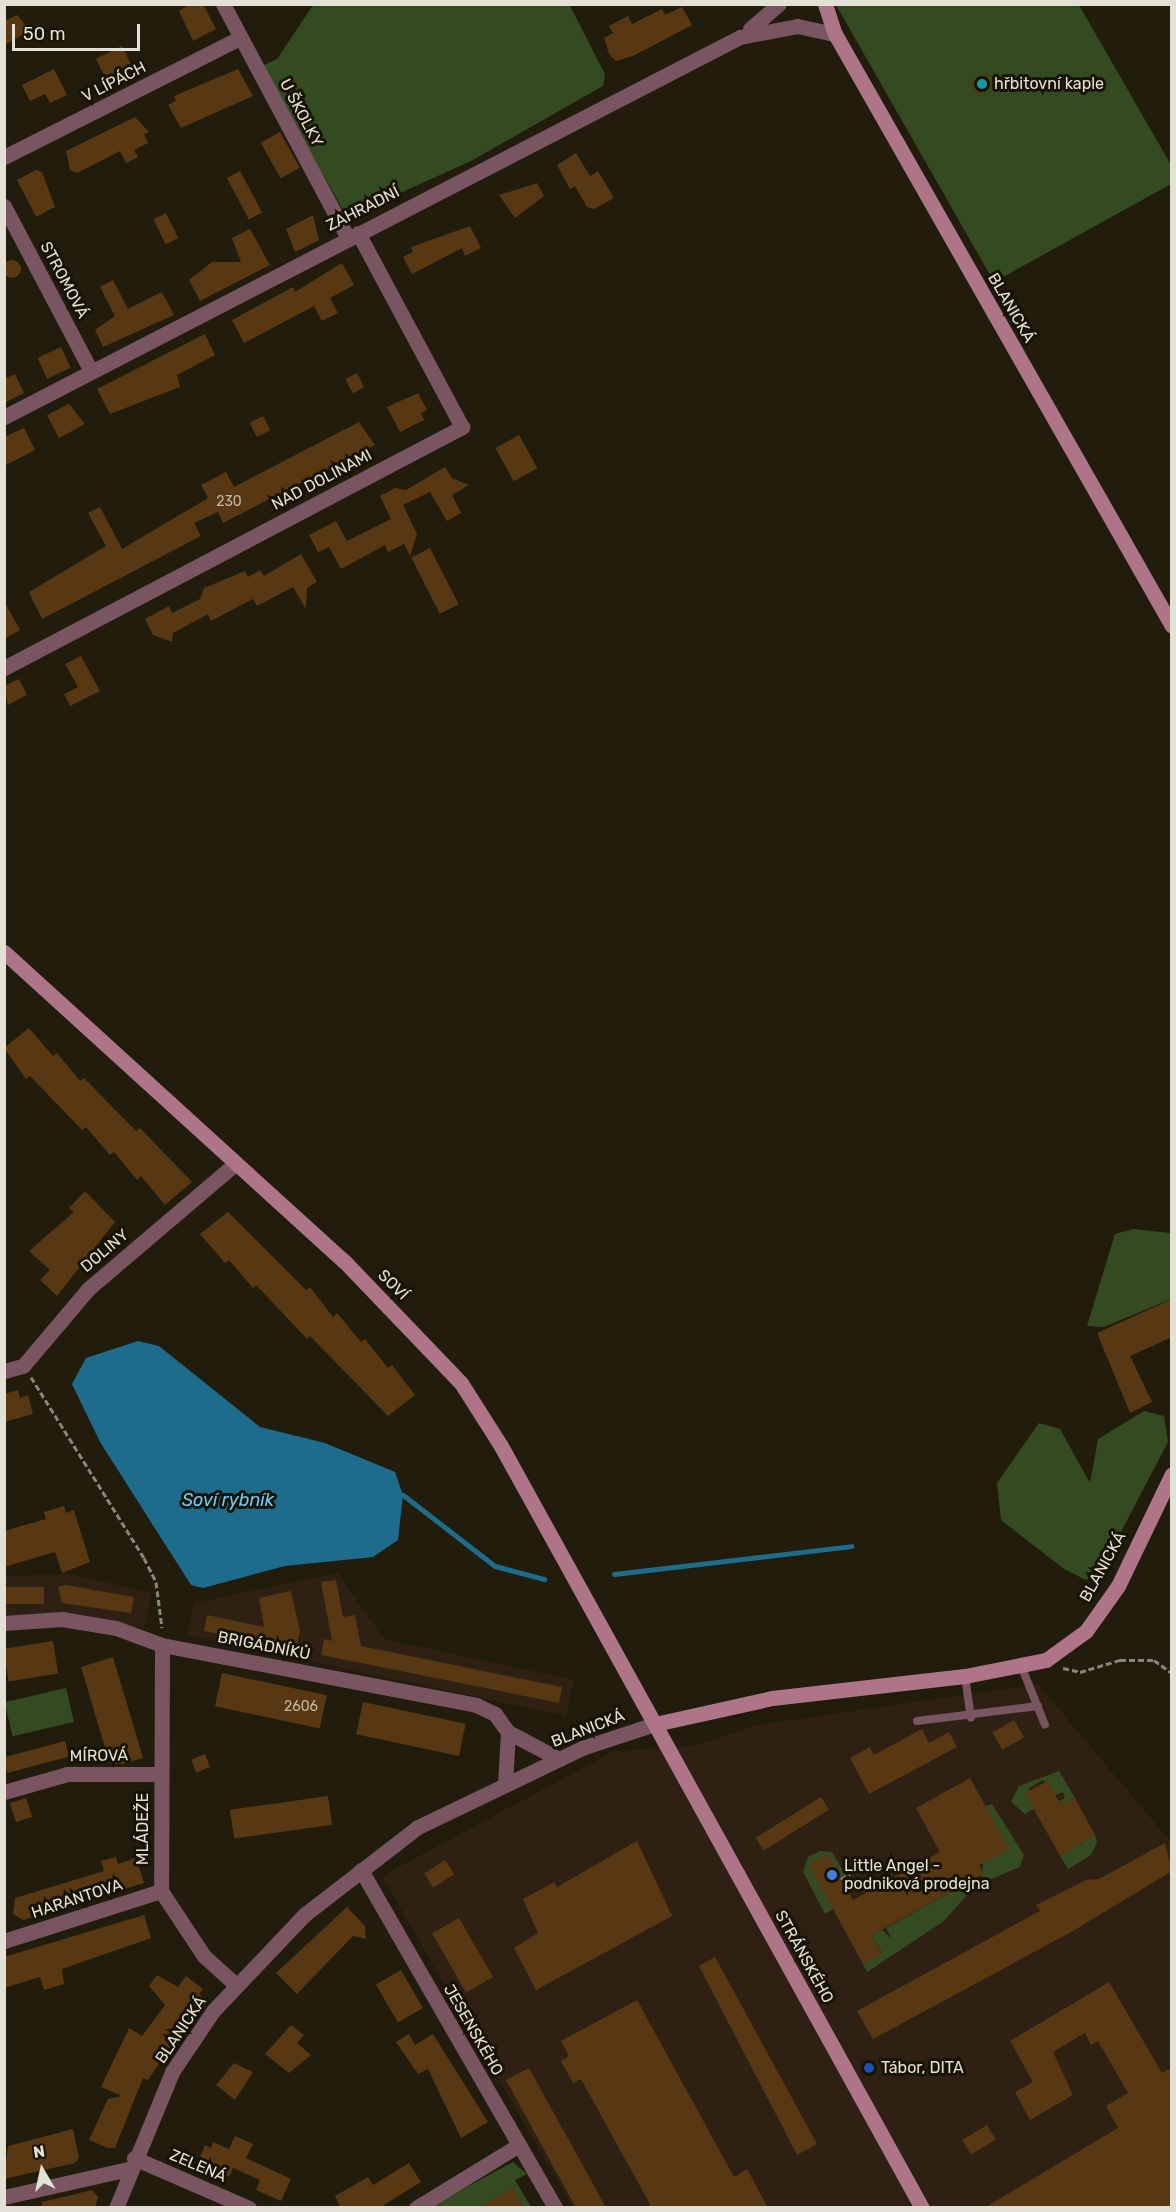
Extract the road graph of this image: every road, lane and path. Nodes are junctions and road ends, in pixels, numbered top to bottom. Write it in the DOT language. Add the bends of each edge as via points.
graph roads {
  1 [pos="223,4"];
  2 [pos="779,4"];
  3 [pos="825,4"];
  4 [pos="835,34"];
  5 [pos="740,37"];
  6 [pos="240,38"];
  7 [pos="4,157"];
  8 [pos="4,206"];
  9 [pos="353,235"];
  10 [pos="92,371"];
  11 [pos="4,417"];
  12 [pos="1172,626"];
  13 [pos="4,668"];
  14 [pos="4,952"];
  15 [pos="236,1163"];
  16 [pos="23,1366"];
  17 [pos="4,1371"];
  18 [pos="1172,1474"];
  19 [pos="4,1623"];
  20 [pos="162,1645"];
  21 [pos="1039,1662"];
  22 [pos="1022,1668"];
  23 [pos="1172,1673"];
  24 [pos="965,1676"];
  25 [pos="1038,1706"];
  26 [pos="971,1718"];
  27 [pos="917,1721"];
  28 [pos="655,1725"];
  29 [pos="1045,1725"];
  30 [pos="508,1732"];
  31 [pos="559,1759"];
  32 [pos="161,1774"];
  33 [pos="504,1784"];
  34 [pos="4,1792"];
  35 [pos="361,1870"];
  36 [pos="850,1874"];
  37 [pos="841,1879"];
  38 [pos="161,1891"];
  39 [pos="4,1941"];
  40 [pos="236,1985"];
  41 [pos="519,2145"];
  42 [pos="131,2163"];
  43 [pos="4,2197"];
  44 [pos="116,2208"];
  45 [pos="249,2208"];
  46 [pos="416,2208"];
  47 [pos="555,2208"];
  48 [pos="922,2208"];
  1 -- 6 [label="street, U ŠKOLKY"];
  2 -- 5 [label="street, ZAHRADNÍ"];
  3 -- 4 [label="main road, BLANICKÁ"];
  4 -- 5 [label="street, ZAHRADNÍ" via="797,26"];
  4 -- 12 [label="main road, BLANICKÁ"];
  5 -- 9 [label="street, ZAHRADNÍ"];
  6 -- 7 [label="street, V LÍPÁCH"];
  6 -- 9 [label="street, U ŠKOLKY"];
  8 -- 10 [label="street, STROMOVÁ"];
  9 -- 10 [label="street, ZAHRADNÍ"];
  9 -- 13 [label="street, NAD DOLINAMI" via="462,427"];
  10 -- 11 [label="street, ZAHRADNÍ"];
  14 -- 15 [label="main road, SOVÍ"];
  15 -- 16 [label="street, DOLINY" via="88,1289"];
  15 -- 28 [label="main road, SOVÍ" via="344,1261 461,1383 501,1446"];
  16 -- 17 [label="street"];
  16 -- 20 [label="path" via="81,1448 156,1582"];
  18 -- 21 [label="main road, BLANICKÁ" via="1102,1609 1086,1631"];
  19 -- 20 [label="street, BRIGÁDNÍKŮ" via="62,1619 116,1628"];
  20 -- 30 [label="street, BRIGÁDNÍKŮ" via="462,1701 495,1714"];
  20 -- 32 [label="street, MLÁDEŽE"];
  21 -- 22 [label="main road, BLANICKÁ"];
  21 -- 23 [label="path" via="1080,1672 1120,1660 1154,1660"];
  22 -- 24 [label="main road, BLANICKÁ"];
  22 -- 25 [label="lane"];
  24 -- 26 [label="lane"];
  24 -- 28 [label="main road, BLANICKÁ" via="772,1698"];
  25 -- 26 [label="lane"];
  25 -- 29 [label="lane"];
  26 -- 27 [label="lane"];
  28 -- 31 [label="street, BLANICKÁ"];
  28 -- 48 [label="main road, STRÁNSKÉHO"];
  30 -- 31 [label="street, BRIGÁDNÍKŮ"];
  30 -- 33 [label="street"];
  31 -- 33 [label="street, BLANICKÁ"];
  32 -- 34 [label="street, MÍROVÁ" via="68,1774"];
  32 -- 38 [label="street, MLÁDEŽE"];
  33 -- 35 [label="street, BLANICKÁ" via="418,1827"];
  35 -- 40 [label="street, BLANICKÁ" via="304,1915"];
  35 -- 41 [label="street, JESENSKÉHO"];
  36 -- 37 [label="path"];
  38 -- 39 [label="street, HARANTOVA"];
  38 -- 40 [label="street" via="204,1956"];
  40 -- 42 [label="street, BLANICKÁ" via="172,2072"];
  41 -- 46 [label="street"];
  41 -- 47 [label="street, JESENSKÉHO"];
  42 -- 43 [label="street"];
  42 -- 44 [label="street, BLANICKÁ"];
  42 -- 45 [label="street, ZELENÁ"];
}
